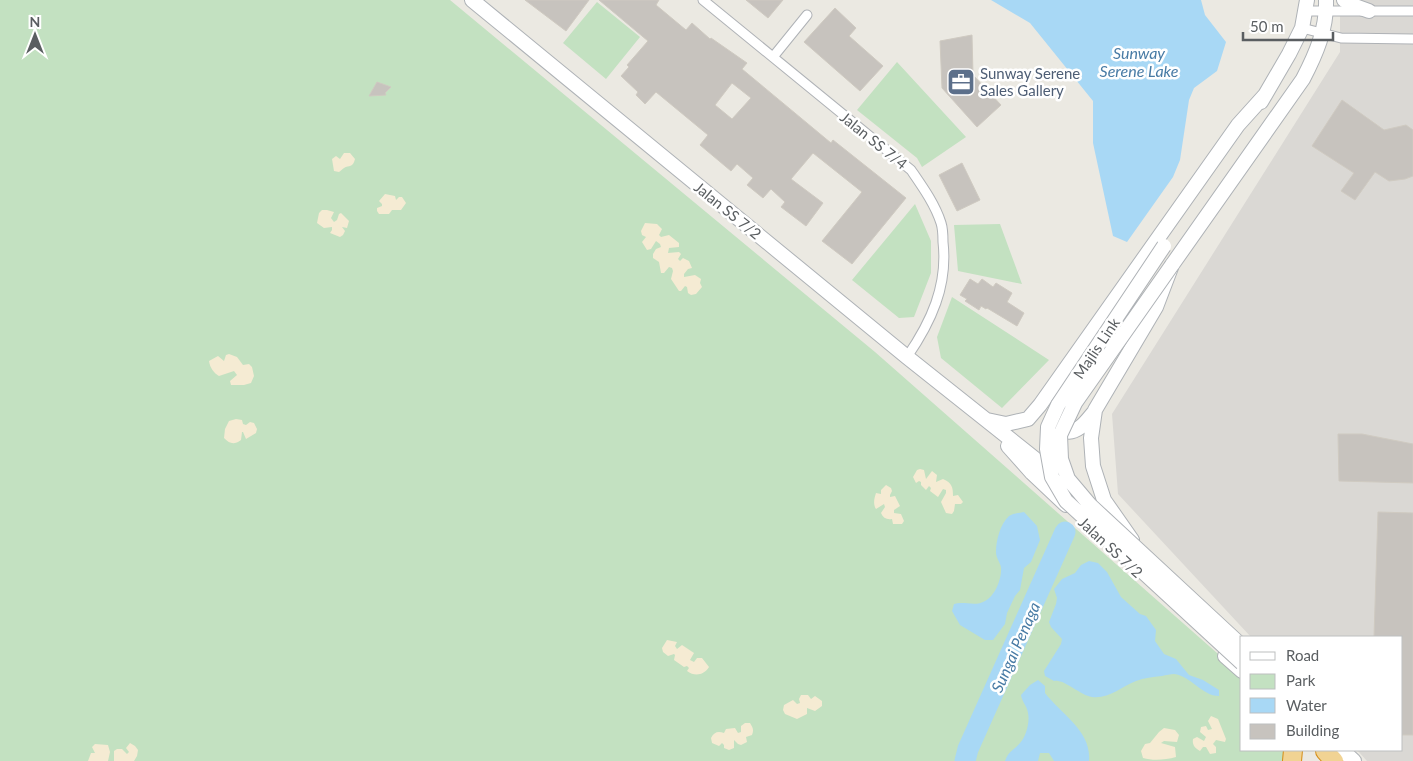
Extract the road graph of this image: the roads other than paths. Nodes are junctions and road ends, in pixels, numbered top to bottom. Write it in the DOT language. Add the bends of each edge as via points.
graph roads {
  1 [pos="472,0"];
  2 [pos="703,0"];
  3 [pos="1344,0"];
  4 [pos="1327,5"];
  5 [pos="1306,6"];
  6 [pos="1368,11"];
  7 [pos="1413,11"];
  8 [pos="807,15"];
  9 [pos="1302,28"];
  10 [pos="1323,32"];
  11 [pos="1413,39"];
  12 [pos="773,57"];
  13 [pos="1265,95"];
  14 [pos="1172,265"];
  15 [pos="907,357"];
  16 [pos="1066,370"];
  17 [pos="1096,410"];
  18 [pos="984,419"];
  19 [pos="1148,562"];
  20 [pos="1240,645"];
  21 [pos="1240,645"];
  22 [pos="1240,661"];
  23 [pos="1240,669"];
  24 [pos="1326,754"];
  25 [pos="1354,761"];
  1 -- 15 [label="street, Jalan SS 7/2"];
  2 -- 12 [label="street, Jalan SS 7/4"];
  3 -- 6 [label="street"];
  4 -- 5 [label="street"];
  4 -- 6 [label="street"];
  4 -- 10 [label="street, Majlis Link"];
  5 -- 9 [label="street, Majlis Link"];
  6 -- 7 [label="street"];
  8 -- 12 [label="street"];
  9 -- 10 [label="street"];
  9 -- 13 [label="street, Majlis Link"];
  10 -- 11 [label="street" via="1340,38"];
  10 -- 14 [label="street, Majlis Link" via="1303,79"];
  12 -- 15 [label="street, Jalan SS 7/4" via="911,170 941,224 944,255 941,290 924,332"];
  13 -- 16 [label="street" via="1238,125"];
  13 -- 22 [label="street, Majlis Link, bridge" via="1058,405 1048,427 1047,449 1052,477 1066,501"];
  14 -- 17 [label="street" via="1156,307"];
  14 -- 20 [label="street, Majlis Link, bridge" via="1075,403 1060,435 1061,459 1068,479 1090,505"];
  15 -- 18 [label="street, Jalan SS 7/2"];
  16 -- 17 [label="street" via="1054,393 1051,422 1065,432 1074,431"];
  16 -- 18 [label="street" via="1028,418 1006,424"];
  17 -- 19 [label="street" via="1091,438 1093,466 1104,500"];
  18 -- 19 [label="street, Jalan SS 7/2" via="1039,462"];
  18 -- 23 [label="street, Jalan SS 7/2" via="1032,473"];
  19 -- 21 [label="street, Jalan SS 7/2"];
  24 -- 25 [label="street"];
}
